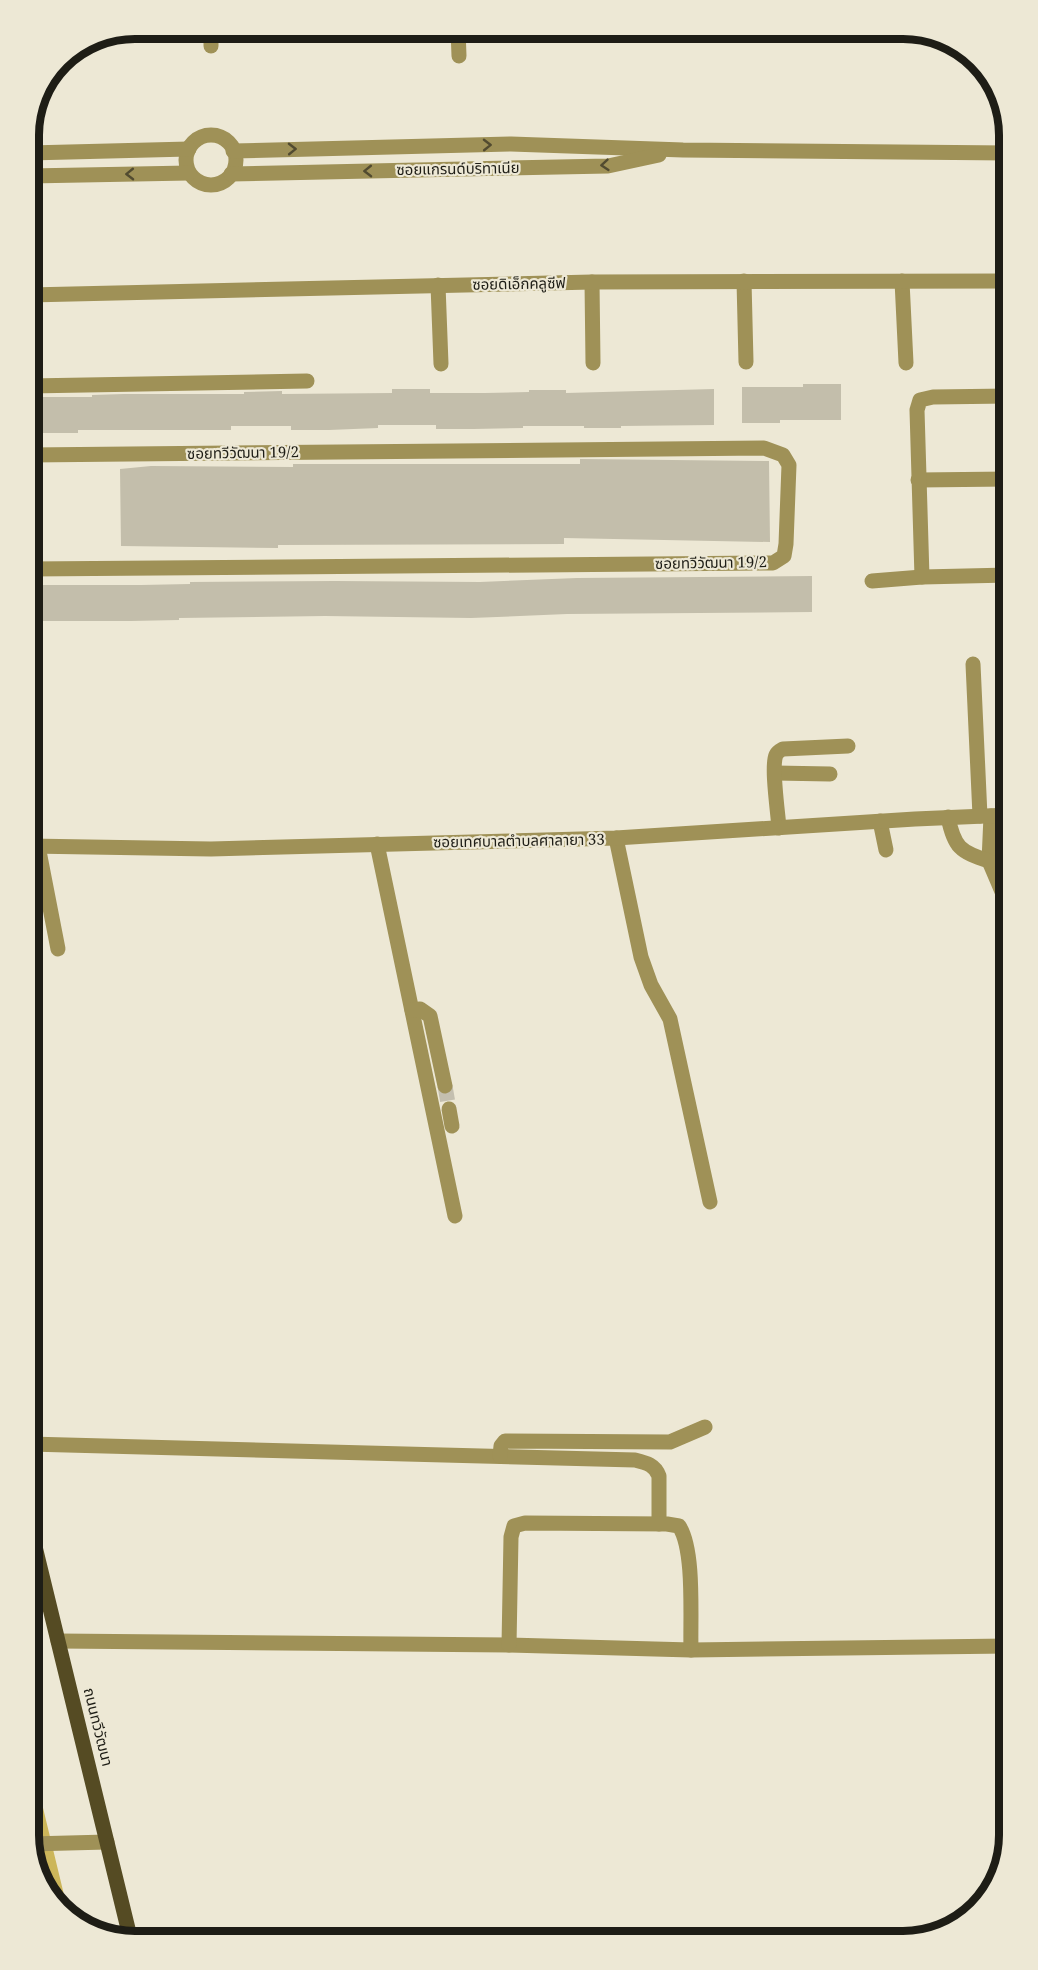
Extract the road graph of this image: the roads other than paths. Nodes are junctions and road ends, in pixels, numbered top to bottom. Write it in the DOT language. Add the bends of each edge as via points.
graph roads {
  1 [pos="210,39"];
  2 [pos="458,39"];
  3 [pos="210,46"];
  4 [pos="459,56"];
  5 [pos="189,149"];
  6 [pos="683,150"];
  7 [pos="233,151"];
  8 [pos="39,153"];
  9 [pos="999,153"];
  10 [pos="189,173"];
  11 [pos="231,174"];
  12 [pos="39,176"];
  13 [pos="999,280"];
  14 [pos="744,281"];
  15 [pos="902,281"];
  16 [pos="592,282"];
  17 [pos="438,285"];
  18 [pos="39,295"];
  19 [pos="593,363"];
  20 [pos="746,363"];
  21 [pos="906,363"];
  22 [pos="441,364"];
  23 [pos="307,381"];
  24 [pos="39,386"];
  25 [pos="999,396"];
  26 [pos="39,455"];
  27 [pos="999,479"];
  28 [pos="918,480"];
  29 [pos="39,569"];
  30 [pos="999,575"];
  31 [pos="922,577"];
  32 [pos="872,581"];
  33 [pos="973,664"];
  34 [pos="848,746"];
  35 [pos="775,773"];
  36 [pos="830,774"];
  37 [pos="999,815"];
  38 [pos="985,816"];
  39 [pos="948,818"];
  40 [pos="880,821"];
  41 [pos="779,828"];
  42 [pos="616,838"];
  43 [pos="377,844"];
  44 [pos="39,846"];
  45 [pos="886,850"];
  46 [pos="989,861"];
  47 [pos="39,872"];
  48 [pos="999,883"];
  49 [pos="57,949"];
  50 [pos="412,1010"];
  51 [pos="445,1086"];
  52 [pos="448,1109"];
  53 [pos="452,1126"];
  54 [pos="710,1202"];
  55 [pos="455,1216"];
  56 [pos="705,1427"];
  57 [pos="39,1444"];
  58 [pos="500,1456"];
  59 [pos="659,1524"];
  60 [pos="39,1566"];
  61 [pos="58,1641"];
  62 [pos="509,1645"];
  63 [pos="999,1646"];
  64 [pos="691,1650"];
  65 [pos="107,1842"];
  66 [pos="40,1844"];
  67 [pos="129,1931"];
  1 -- 3 [label="street"];
  2 -- 4 [label="street"];
  5 -- 7 [label="street" via="200,138 215,136"];
  5 -- 8 [label="street"];
  5 -- 10 [label="street"];
  7 -- 6 [label="street, ซอยแกรนด์บริทาเนีย, one-way" via="511,144"];
  6 -- 9 [label="street, ซอยแกรนด์บริทาเนีย"];
  6 -- 11 [label="street, ซอยแกรนด์บริทาเนีย, one-way" via="608,166"];
  7 -- 11 [label="street"];
  10 -- 11 [label="street, ซอยแกรนด์บริทาเนีย" via="210,185"];
  10 -- 12 [label="street, ซอยแกรนด์บริทาเนีย, one-way"];
  13 -- 15 [label="street, ซอยดิเอ็กคลูซีฟ"];
  14 -- 15 [label="street, ซอยดิเอ็กคลูซีฟ"];
  14 -- 16 [label="street, ซอยดิเอ็กคลูซีฟ"];
  14 -- 20 [label="street"];
  15 -- 21 [label="street"];
  16 -- 17 [label="street, ซอยดิเอ็กคลูซีฟ"];
  16 -- 19 [label="street"];
  17 -- 18 [label="street, ซอยดิเอ็กคลูซีฟ"];
  17 -- 22 [label="street"];
  23 -- 24 [label="street"];
  25 -- 28 [label="street" via="920,400"];
  26 -- 29 [label="street, ซอยทวีวัฒนา 19/2" via="764,448 783,455 789,465 786,544 784,556 773,563"];
  27 -- 28 [label="street"];
  28 -- 31 [label="street"];
  30 -- 31 [label="street"];
  31 -- 32 [label="street"];
  33 -- 38 [label="street"];
  34 -- 35 [label="street" via="783,749 777,753"];
  35 -- 36 [label="street"];
  35 -- 41 [label="street"];
  37 -- 38 [label="street, ซอยเทศบาลตำบลศาลายา 33"];
  38 -- 39 [label="street, ซอยเทศบาลตำบลศาลายา 33"];
  38 -- 46 [label="street"];
  39 -- 40 [label="street, ซอยเทศบาลตำบลศาลายา 33"];
  39 -- 46 [label="street" via="953,840 961,850"];
  40 -- 41 [label="street, ซอยเทศบาลตำบลศาลายา 33"];
  40 -- 45 [label="street"];
  41 -- 42 [label="street, ซอยเทศบาลตำบลศาลายา 33"];
  42 -- 43 [label="street, ซอยเทศบาลตำบลศาลายา 33"];
  42 -- 54 [label="street" via="641,957 670,1019"];
  43 -- 44 [label="street, ซอยเทศบาลตำบลศาลายา 33" via="210,849"];
  43 -- 50 [label="street"];
  46 -- 48 [label="street"];
  47 -- 49 [label="street"];
  50 -- 51 [label="street" via="420,1009 430,1016"];
  50 -- 55 [label="street"];
  52 -- 53 [label="street"];
  56 -- 58 [label="street" via="670,1442 505,1442"];
  57 -- 58 [label="street"];
  58 -- 59 [label="street" via="635,1460 649,1464 659,1476"];
  59 -- 62 [label="street" via="514,1526"];
  59 -- 64 [label="street" via="679,1526 685,1536"];
  60 -- 61 [label="main road, ถนนทวีวัฒนา"];
  61 -- 62 [label="street"];
  61 -- 65 [label="main road, ถนนทวีวัฒนา"];
  62 -- 64 [label="street"];
  63 -- 64 [label="street"];
  65 -- 66 [label="street"];
  65 -- 67 [label="main road, ถนนทวีวัฒนา"];
}
